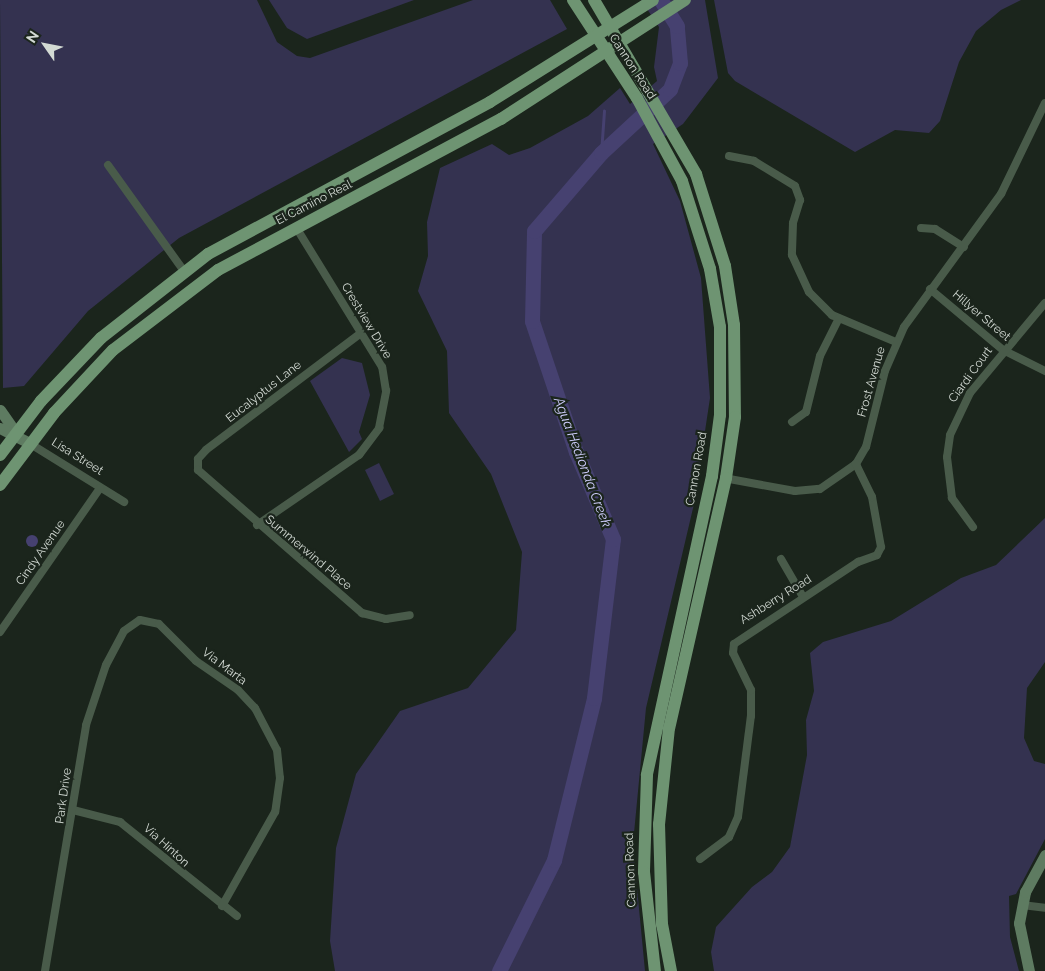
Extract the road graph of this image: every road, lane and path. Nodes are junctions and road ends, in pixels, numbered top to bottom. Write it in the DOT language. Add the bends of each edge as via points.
graph roads {
  1 [pos="573,0"];
  2 [pos="594,0"];
  3 [pos="685,0"];
  4 [pos="649,3"];
  5 [pos="611,27"];
  6 [pos="596,38"];
  7 [pos="621,43"];
  8 [pos="606,53"];
  9 [pos="1045,104"];
  10 [pos="729,156"];
  11 [pos="108,164"];
  12 [pos="296,227"];
  13 [pos="922,228"];
  14 [pos="964,246"];
  15 [pos="184,271"];
  16 [pos="930,289"];
  17 [pos="1045,303"];
  18 [pos="839,318"];
  19 [pos="361,333"];
  20 [pos="896,342"];
  21 [pos="1004,350"];
  22 [pos="1045,371"];
  23 [pos="0,410"];
  24 [pos="792,422"];
  25 [pos="0,428"];
  26 [pos="16,433"];
  27 [pos="29,443"];
  28 [pos="0,455"];
  29 [pos="856,464"];
  30 [pos="712,476"];
  31 [pos="202,477"];
  32 [pos="726,478"];
  33 [pos="0,485"];
  34 [pos="100,488"];
  35 [pos="124,502"];
  36 [pos="257,525"];
  37 [pos="973,527"];
  38 [pos="781,560"];
  39 [pos="802,597"];
  40 [pos="410,615"];
  41 [pos="124,631"];
  42 [pos="0,632"];
  43 [pos="73,810"];
  44 [pos="1045,855"];
  45 [pos="700,858"];
  46 [pos="1022,905"];
  47 [pos="222,906"];
  48 [pos="1045,908"];
  49 [pos="237,916"];
  50 [pos="45,971"];
  51 [pos="655,971"];
  52 [pos="671,971"];
  53 [pos="1028,971"];
  1 -- 6 [label="main road, Cannon Road"];
  2 -- 5 [label="main road, Cannon Road"];
  3 -- 7 [label="main road, El Camino Real"];
  4 -- 5 [label="main road, El Camino Real"];
  5 -- 6 [label="main road, El Camino Real"];
  5 -- 7 [label="main road, Cannon Road"];
  6 -- 8 [label="main road, Cannon Road"];
  6 -- 15 [label="main road, El Camino Real" via="431,135 249,229"];
  7 -- 8 [label="main road, El Camino Real"];
  7 -- 32 [label="main road, Cannon Road" via="673,132 706,199 734,325 735,417"];
  8 -- 12 [label="main road, El Camino Real" via="471,136"];
  8 -- 30 [label="main road, Cannon Road" via="661,140 692,204 720,327 720,415"];
  9 -- 14 [label="street, Frost Avenue" via="1001,194"];
  10 -- 18 [label="street" via="754,161 795,186 800,200 793,223 792,255 798,276 809,292"];
  11 -- 15 [label="street"];
  12 -- 19 [label="street, Crestview Drive"];
  12 -- 27 [label="main road, El Camino Real" via="218,270 113,350"];
  13 -- 14 [label="street" via="935,228"];
  14 -- 16 [label="street, Frost Avenue"];
  15 -- 26 [label="main road, El Camino Real" via="101,338"];
  16 -- 20 [label="street, Frost Avenue"];
  16 -- 21 [label="street, Hillyer Street"];
  17 -- 21 [label="street, Ciardi Court"];
  18 -- 20 [label="street"];
  18 -- 24 [label="street" via="820,356 806,412"];
  19 -- 31 [label="street, Eucalyptus Lane" via="206,450 198,459"];
  19 -- 36 [label="street, Crestview Drive" via="382,367 386,392 379,428 359,455"];
  20 -- 29 [label="street, Frost Avenue" via="866,447"];
  21 -- 22 [label="street, Hillyer Street"];
  21 -- 37 [label="street, Ciardi Court" via="970,393 950,434 947,457 952,498"];
  23 -- 26 [label="street"];
  25 -- 26 [label="street"];
  26 -- 27 [label="street, Lisa Street"];
  26 -- 28 [label="main road, El Camino Real"];
  27 -- 33 [label="main road, El Camino Real"];
  27 -- 34 [label="street, Lisa Street"];
  29 -- 32 [label="street, Frost Avenue" via="820,489 795,491"];
  29 -- 39 [label="street, Ashberry Road" via="872,498 881,547 877,555"];
  30 -- 32 [label="street, Frost Avenue"];
  30 -- 51 [label="main road, Cannon Road" via="647,775 644,872"];
  31 -- 36 [label="street, Summerwind Place"];
  32 -- 52 [label="main road, Cannon Road" via="670,728 660,824 662,924"];
  34 -- 35 [label="street, Lisa Street"];
  34 -- 42 [label="street, Cindy Avenue"];
  36 -- 40 [label="street, Summerwind Place" via="362,612 386,620"];
  38 -- 39 [label="street"];
  39 -- 45 [label="street, Ashberry Road" via="734,644 733,653 751,690 751,716 738,817 729,837"];
  41 -- 43 [label="street, Park Drive" via="98,684 86,725"];
  41 -- 47 [label="street, Via Marta" via="140,620 159,624 196,661 246,700 277,750 280,778 275,812"];
  43 -- 47 [label="street, Via Hinton" via="120,822"];
  43 -- 50 [label="street, Park Drive"];
  44 -- 46 [label="street"];
  46 -- 48 [label="street"];
  46 -- 53 [label="street" via="1021,941"];
  47 -- 49 [label="street, Via Hinton"];
}
